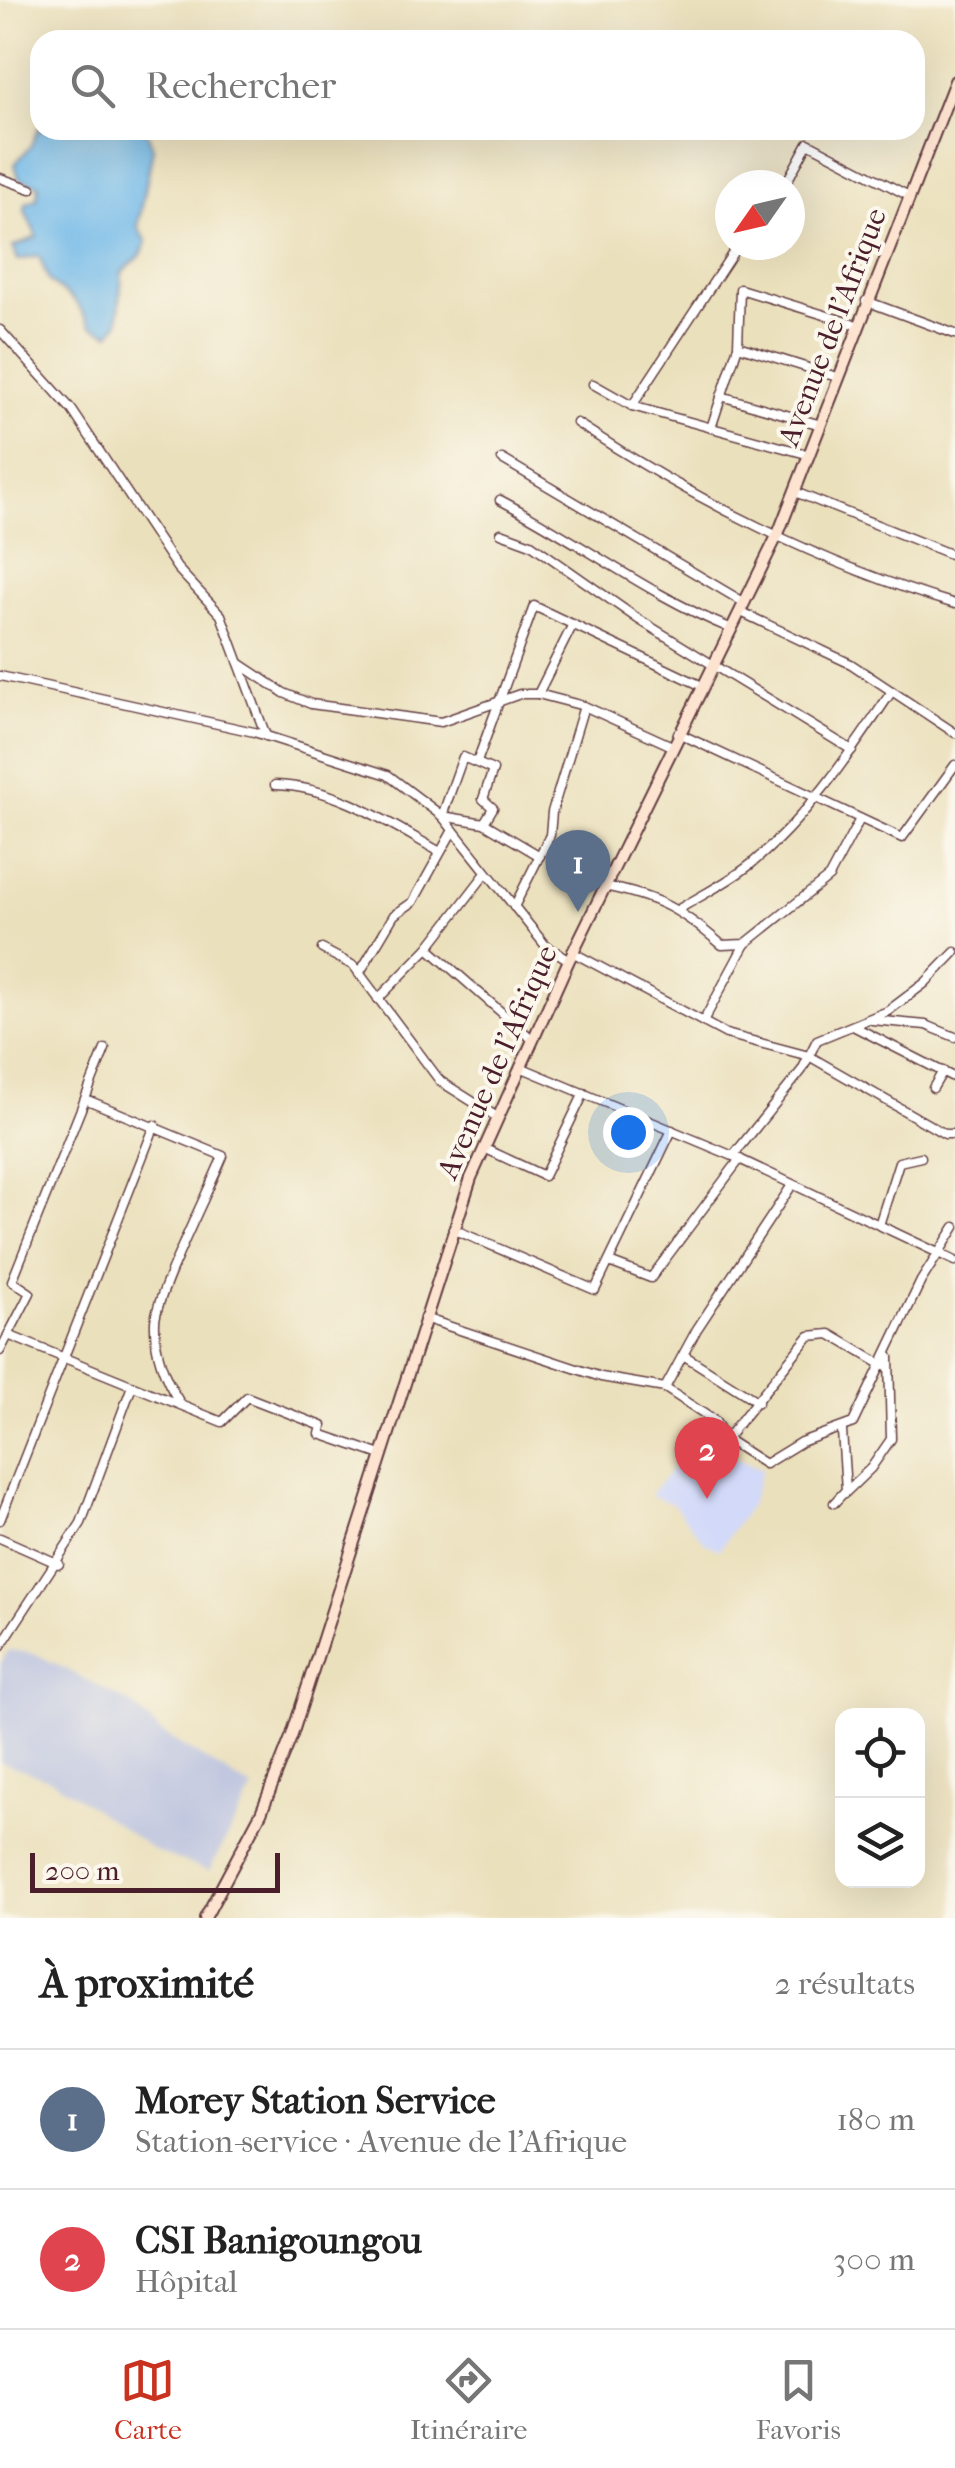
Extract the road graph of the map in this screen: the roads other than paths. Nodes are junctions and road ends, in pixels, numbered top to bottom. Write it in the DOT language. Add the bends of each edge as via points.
graph roads {
  1 [pos="955,81"];
  2 [pos="793,170"];
  3 [pos="0,178"];
  4 [pos="31,188"];
  5 [pos="910,196"];
  6 [pos="728,260"];
  7 [pos="866,302"];
  8 [pos="857,325"];
  9 [pos="0,330"];
  10 [pos="955,334"];
  11 [pos="738,346"];
  12 [pos="838,377"];
  13 [pos="593,384"];
  14 [pos="722,396"];
  15 [pos="632,406"];
  16 [pos="577,423"];
  17 [pos="821,424"];
  18 [pos="710,428"];
  19 [pos="810,455"];
  20 [pos="502,459"];
  21 [pos="795,492"];
  22 [pos="500,500"];
  23 [pos="501,534"];
  24 [pos="778,534"];
  25 [pos="955,556"];
  26 [pos="955,604"];
  27 [pos="743,607"];
  28 [pos="573,624"];
  29 [pos="732,628"];
  30 [pos="239,662"];
  31 [pos="714,664"];
  32 [pos="0,676"];
  33 [pos="702,686"];
  34 [pos="892,691"];
  35 [pos="538,694"];
  36 [pos="498,702"];
  37 [pos="584,706"];
  38 [pos="955,732"];
  39 [pos="678,734"];
  40 [pos="266,736"];
  41 [pos="672,746"];
  42 [pos="852,750"];
  43 [pos="477,762"];
  44 [pos="955,765"];
  45 [pos="275,785"];
  46 [pos="817,798"];
  47 [pos="442,816"];
  48 [pos="860,819"];
  49 [pos="484,823"];
  50 [pos="453,830"];
  51 [pos="440,852"];
  52 [pos="540,856"];
  53 [pos="486,872"];
  54 [pos="604,886"];
  55 [pos="514,906"];
  56 [pos="678,909"];
  57 [pos="745,944"];
  58 [pos="428,948"];
  59 [pos="322,949"];
  60 [pos="955,954"];
  61 [pos="571,956"];
  62 [pos="358,974"];
  63 [pos="378,999"];
  64 [pos="871,1020"];
  65 [pos="704,1022"];
  66 [pos="854,1026"];
  67 [pos="955,1037"];
  68 [pos="532,1040"];
  69 [pos="106,1050"];
  70 [pos="809,1056"];
  71 [pos="520,1067"];
  72 [pos="943,1071"];
  73 [pos="955,1078"];
  74 [pos="933,1088"];
  75 [pos="584,1094"];
  76 [pos="85,1099"];
  77 [pos="497,1117"];
  78 [pos="154,1125"];
  79 [pos="672,1130"];
  80 [pos="955,1134"];
  81 [pos="484,1148"];
  82 [pos="737,1157"];
  83 [pos="921,1157"];
  84 [pos="792,1184"];
  85 [pos="880,1225"];
  86 [pos="955,1227"];
  87 [pos="452,1229"];
  88 [pos="938,1252"];
  89 [pos="955,1261"];
  90 [pos="609,1262"];
  91 [pos="424,1318"];
  92 [pos="8,1336"];
  93 [pos="0,1351"];
  94 [pos="685,1356"];
  95 [pos="63,1358"];
  96 [pos="886,1361"];
  97 [pos="132,1386"];
  98 [pos="665,1388"];
  99 [pos="758,1402"];
  100 [pos="183,1406"];
  101 [pos="842,1431"];
  102 [pos="726,1439"];
  103 [pos="381,1456"];
  104 [pos="844,1494"];
  105 [pos="834,1502"];
  106 [pos="0,1520"];
  107 [pos="0,1538"];
  108 [pos="58,1564"];
  109 [pos="0,1648"];
  110 [pos="205,1918"];
  1 -- 5 [label="main road, Avenue de l'Afrique"];
  2 -- 5 [label="street" via="808,143"];
  3 -- 4 [label="street"];
  5 -- 7 [label="main road, Avenue de l'Afrique"];
  6 -- 15 [label="street"];
  7 -- 8 [label="main road, Avenue de l'Afrique"];
  7 -- 10 [label="street"];
  8 -- 11 [label="street" via="740,289"];
  8 -- 12 [label="main road, Avenue de l'Afrique"];
  9 -- 30 [label="street" via="72,410 177,568 212,604"];
  11 -- 12 [label="street"];
  11 -- 14 [label="street"];
  12 -- 17 [label="main road, Avenue de l'Afrique"];
  13 -- 15 [label="street"];
  14 -- 17 [label="street"];
  14 -- 18 [label="street"];
  15 -- 18 [label="street"];
  16 -- 24 [label="street" via="666,478"];
  17 -- 19 [label="main road, Avenue de l'Afrique"];
  18 -- 19 [label="street"];
  19 -- 21 [label="main road, Avenue de l'Afrique"];
  20 -- 27 [label="street"];
  21 -- 24 [label="main road, Avenue de l'Afrique"];
  21 -- 25 [label="street"];
  22 -- 29 [label="street" via="613,562 677,607"];
  23 -- 31 [label="street" via="531,544"];
  24 -- 26 [label="street" via="903,589"];
  24 -- 27 [label="main road, Avenue de l'Afrique"];
  27 -- 29 [label="main road, Avenue de l'Afrique"];
  27 -- 34 [label="street"];
  28 -- 33 [label="street"];
  28 -- 35 [label="street"];
  28 -- 36 [label="street" via="534,606"];
  29 -- 31 [label="main road, Avenue de l'Afrique"];
  30 -- 36 [label="street" via="311,704 441,722"];
  30 -- 40 [label="street"];
  31 -- 33 [label="main road, Avenue de l'Afrique"];
  31 -- 42 [label="street"];
  32 -- 40 [label="street"];
  33 -- 39 [label="main road, Avenue de l'Afrique"];
  34 -- 38 [label="street"];
  34 -- 42 [label="street"];
  35 -- 36 [label="street"];
  35 -- 37 [label="street"];
  36 -- 43 [label="street"];
  37 -- 41 [label="street"];
  37 -- 52 [label="street"];
  39 -- 41 [label="main road, Avenue de l'Afrique"];
  39 -- 46 [label="street"];
  40 -- 47 [label="street" via="388,775"];
  41 -- 54 [label="main road, Avenue de l'Afrique"];
  42 -- 46 [label="street"];
  43 -- 47 [label="street" via="459,760"];
  43 -- 49 [label="street" via="492,770 483,799 493,808"];
  44 -- 48 [label="street" via="902,838"];
  45 -- 51 [label="street" via="304,785"];
  46 -- 48 [label="street"];
  46 -- 56 [label="street" via="750,864"];
  47 -- 49 [label="street"];
  47 -- 50 [label="street"];
  48 -- 57 [label="street" via="829,876"];
  49 -- 52 [label="street"];
  50 -- 51 [label="street"];
  50 -- 53 [label="street"];
  51 -- 62 [label="street" via="413,902 394,915"];
  52 -- 55 [label="street"];
  53 -- 55 [label="street"];
  53 -- 58 [label="street"];
  54 -- 56 [label="street"];
  54 -- 61 [label="main road, Avenue de l'Afrique"];
  55 -- 61 [label="street" via="545,945"];
  56 -- 57 [label="street" via="722,945"];
  57 -- 65 [label="street"];
  58 -- 63 [label="street"];
  58 -- 68 [label="street"];
  59 -- 62 [label="street"];
  60 -- 64 [label="street" via="910,996"];
  61 -- 65 [label="street"];
  61 -- 68 [label="main road, Avenue de l'Afrique"];
  62 -- 63 [label="street"];
  63 -- 77 [label="street" via="440,1081"];
  64 -- 66 [label="street"];
  64 -- 67 [label="street" via="926,1025"];
  65 -- 70 [label="street"];
  66 -- 70 [label="street" via="828,1031"];
  66 -- 72 [label="street"];
  68 -- 71 [label="main road, Avenue de l'Afrique"];
  69 -- 76 [label="street"];
  70 -- 80 [label="street"];
  70 -- 82 [label="street"];
  71 -- 75 [label="street"];
  71 -- 77 [label="main road, Avenue de l'Afrique"];
  72 -- 73 [label="street"];
  72 -- 74 [label="street"];
  75 -- 79 [label="street"];
  75 -- 81 [label="street" via="544,1176"];
  76 -- 78 [label="street"];
  76 -- 92 [label="street" via="12,1281 30,1292"];
  77 -- 81 [label="main road, Avenue de l'Afrique"];
  78 -- 95 [label="street"];
  78 -- 100 [label="street" via="223,1156 155,1318 169,1386"];
  79 -- 82 [label="street"];
  79 -- 90 [label="street"];
  81 -- 87 [label="main road, Avenue de l'Afrique"];
  82 -- 84 [label="street"];
  82 -- 90 [label="street" via="651,1278"];
  83 -- 85 [label="street" via="908,1156 897,1166"];
  84 -- 85 [label="street"];
  84 -- 94 [label="street"];
  85 -- 88 [label="street"];
  86 -- 88 [label="street"];
  87 -- 90 [label="street" via="595,1290"];
  87 -- 91 [label="main road, Avenue de l'Afrique"];
  88 -- 89 [label="street"];
  88 -- 96 [label="street"];
  91 -- 98 [label="street" via="601,1377"];
  91 -- 103 [label="main road, Avenue de l'Afrique"];
  92 -- 93 [label="street"];
  92 -- 95 [label="street"];
  94 -- 98 [label="street"];
  94 -- 99 [label="street"];
  95 -- 97 [label="street"];
  95 -- 106 [label="street"];
  96 -- 99 [label="street" via="830,1334 809,1336"];
  96 -- 101 [label="street" via="854,1423"];
  96 -- 104 [label="street" via="889,1444"];
  97 -- 100 [label="street"];
  97 -- 108 [label="street" via="82,1523"];
  98 -- 102 [label="street" via="715,1420"];
  99 -- 102 [label="street"];
  100 -- 103 [label="street" via="222,1422 248,1397"];
  101 -- 102 [label="street" via="801,1442 765,1464"];
  101 -- 104 [label="street"];
  103 -- 110 [label="main road, Avenue de l'Afrique" via="292,1736 261,1813"];
  104 -- 105 [label="street"];
  107 -- 108 [label="street"];
  108 -- 109 [label="street"];
}
